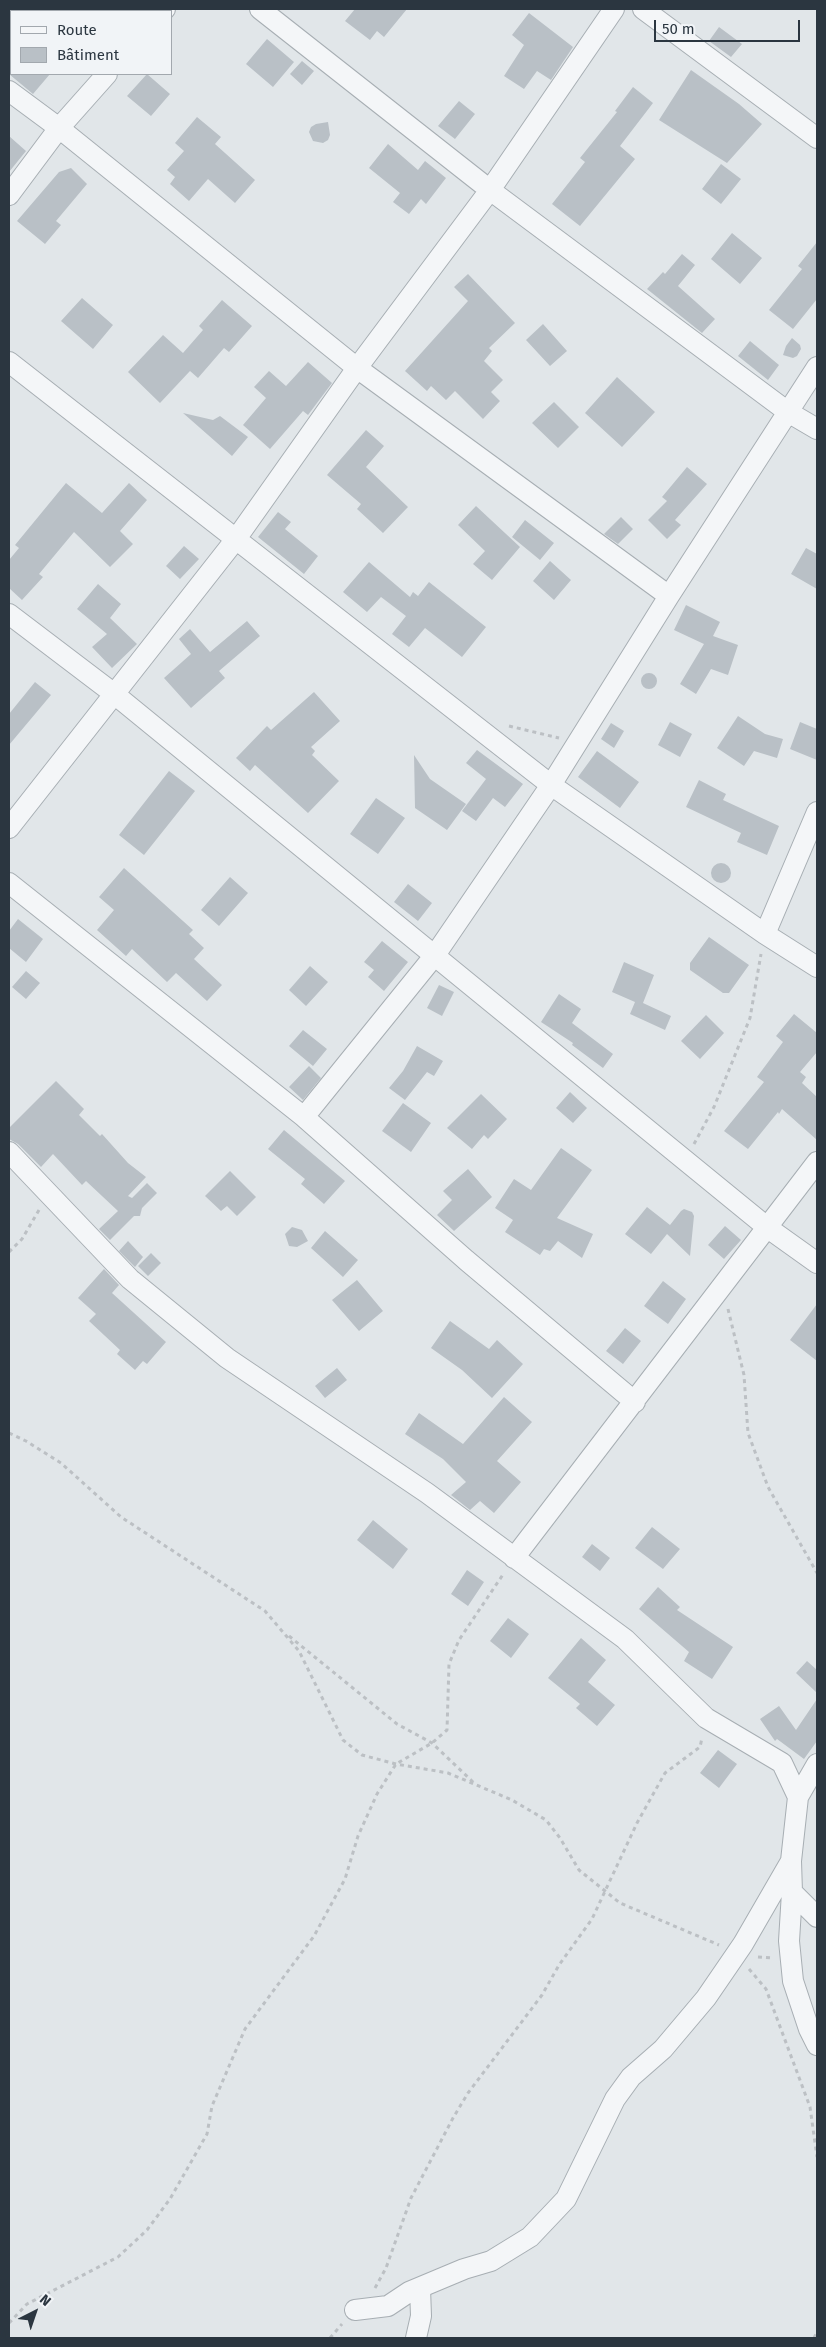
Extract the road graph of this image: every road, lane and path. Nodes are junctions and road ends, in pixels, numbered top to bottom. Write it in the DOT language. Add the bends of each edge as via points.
graph roads {
  1 [pos="260,9"];
  2 [pos="614,9"];
  3 [pos="643,9"];
  4 [pos="106,75"];
  5 [pos="9,90"];
  6 [pos="59,128"];
  7 [pos="817,138"];
  8 [pos="490,190"];
  9 [pos="9,196"];
  10 [pos="9,362"];
  11 [pos="817,367"];
  12 [pos="357,368"];
  13 [pos="788,412"];
  14 [pos="817,429"];
  15 [pos="236,539"];
  16 [pos="669,596"];
  17 [pos="9,614"];
  18 [pos="113,693"];
  19 [pos="506,726"];
  20 [pos="584,732"];
  21 [pos="551,785"];
  22 [pos="817,812"];
  23 [pos="9,828"];
  24 [pos="9,883"];
  25 [pos="765,934"];
  26 [pos="435,955"];
  27 [pos="817,967"];
  28 [pos="304,1117"];
  29 [pos="9,1152"];
  30 [pos="685,1160"];
  31 [pos="817,1162"];
  32 [pos="49,1192"];
  33 [pos="768,1228"];
  34 [pos="9,1252"];
  35 [pos="817,1263"];
  36 [pos="723,1286"];
  37 [pos="635,1402"];
  38 [pos="9,1433"];
  39 [pos="514,1558"];
  40 [pos="817,1573"];
  41 [pos="281,1630"];
  42 [pos="706,1718"];
  43 [pos="432,1743"];
  44 [pos="396,1764"];
  45 [pos="817,1764"];
  46 [pos="476,1785"];
  47 [pos="798,1797"];
  48 [pos="790,1861"];
  49 [pos="604,1890"];
  50 [pos="792,1892"];
  51 [pos="817,1917"];
  52 [pos="736,1954"];
  53 [pos="817,2045"];
  54 [pos="817,2157"];
  55 [pos="420,2288"];
  56 [pos="355,2310"];
  57 [pos="9,2324"];
  58 [pos="817,2332"];
  59 [pos="330,2338"];
  60 [pos="416,2338"];
  61 [pos="814,2338"];
  1 -- 8 [label="street"];
  2 -- 8 [label="street"];
  3 -- 7 [label="street"];
  4 -- 6 [label="street"];
  5 -- 6 [label="street"];
  6 -- 9 [label="street"];
  6 -- 12 [label="street"];
  8 -- 12 [label="street"];
  8 -- 13 [label="street"];
  10 -- 15 [label="street"];
  11 -- 13 [label="street"];
  12 -- 15 [label="street"];
  12 -- 16 [label="street"];
  13 -- 14 [label="street"];
  13 -- 16 [label="street"];
  15 -- 18 [label="street"];
  15 -- 21 [label="street"];
  16 -- 20 [label="street"];
  17 -- 18 [label="street"];
  18 -- 23 [label="street"];
  18 -- 26 [label="street"];
  19 -- 20 [label="path" via="561,738"];
  20 -- 21 [label="street"];
  21 -- 25 [label="street"];
  21 -- 26 [label="street"];
  22 -- 25 [label="street"];
  24 -- 28 [label="street"];
  25 -- 27 [label="street"];
  25 -- 30 [label="path" via="750,1018 714,1107"];
  26 -- 28 [label="street"];
  26 -- 30 [label="street"];
  28 -- 37 [label="street" via="466,1260"];
  29 -- 32 [label="street"];
  30 -- 33 [label="street"];
  31 -- 33 [label="street"];
  32 -- 34 [label="path" via="22,1239"];
  32 -- 39 [label="street" via="130,1279 227,1358 427,1493"];
  33 -- 35 [label="street"];
  33 -- 36 [label="street"];
  36 -- 37 [label="street"];
  36 -- 40 [label="path" via="744,1375 748,1433 768,1487"];
  37 -- 39 [label="street"];
  38 -- 41 [label="path" via="61,1463 121,1517 266,1611"];
  39 -- 42 [label="street" via="624,1639"];
  39 -- 43 [label="path" via="459,1640 449,1664 447,1730"];
  41 -- 43 [label="path" via="397,1724"];
  41 -- 44 [label="path" via="299,1651 343,1740 362,1755"];
  42 -- 47 [label="street" via="782,1763"];
  42 -- 49 [label="path" via="700,1746 665,1773"];
  43 -- 44 [label="path"];
  43 -- 46 [label="path"];
  44 -- 46 [label="path" via="448,1773"];
  44 -- 57 [label="path" via="377,1794 358,1836 346,1879 314,1936 245,2029 212,2106 208,2134 170,2199 147,2230 118,2257 28,2304"];
  45 -- 47 [label="street"];
  46 -- 49 [label="path" via="512,1800 546,1820 579,1870"];
  47 -- 48 [label="street"];
  48 -- 50 [label="street"];
  48 -- 52 [label="street"];
  49 -- 52 [label="path" via="620,1903 706,1938"];
  49 -- 56 [label="path" via="592,1919 542,1995 468,2093 453,2118 411,2198 378,2285"];
  50 -- 51 [label="street"];
  50 -- 53 [label="street" via="789,1941 793,1980"];
  52 -- 54 [label="path" via="766,1989 810,2107"];
  52 -- 55 [label="street" via="706,1998 663,2049 631,2077 615,2100 566,2198 530,2237 491,2261"];
  55 -- 56 [label="street" via="388,2306"];
  55 -- 60 [label="street" via="421,2316"];
  56 -- 59 [label="path"];
  58 -- 61 [label="path"];
}
